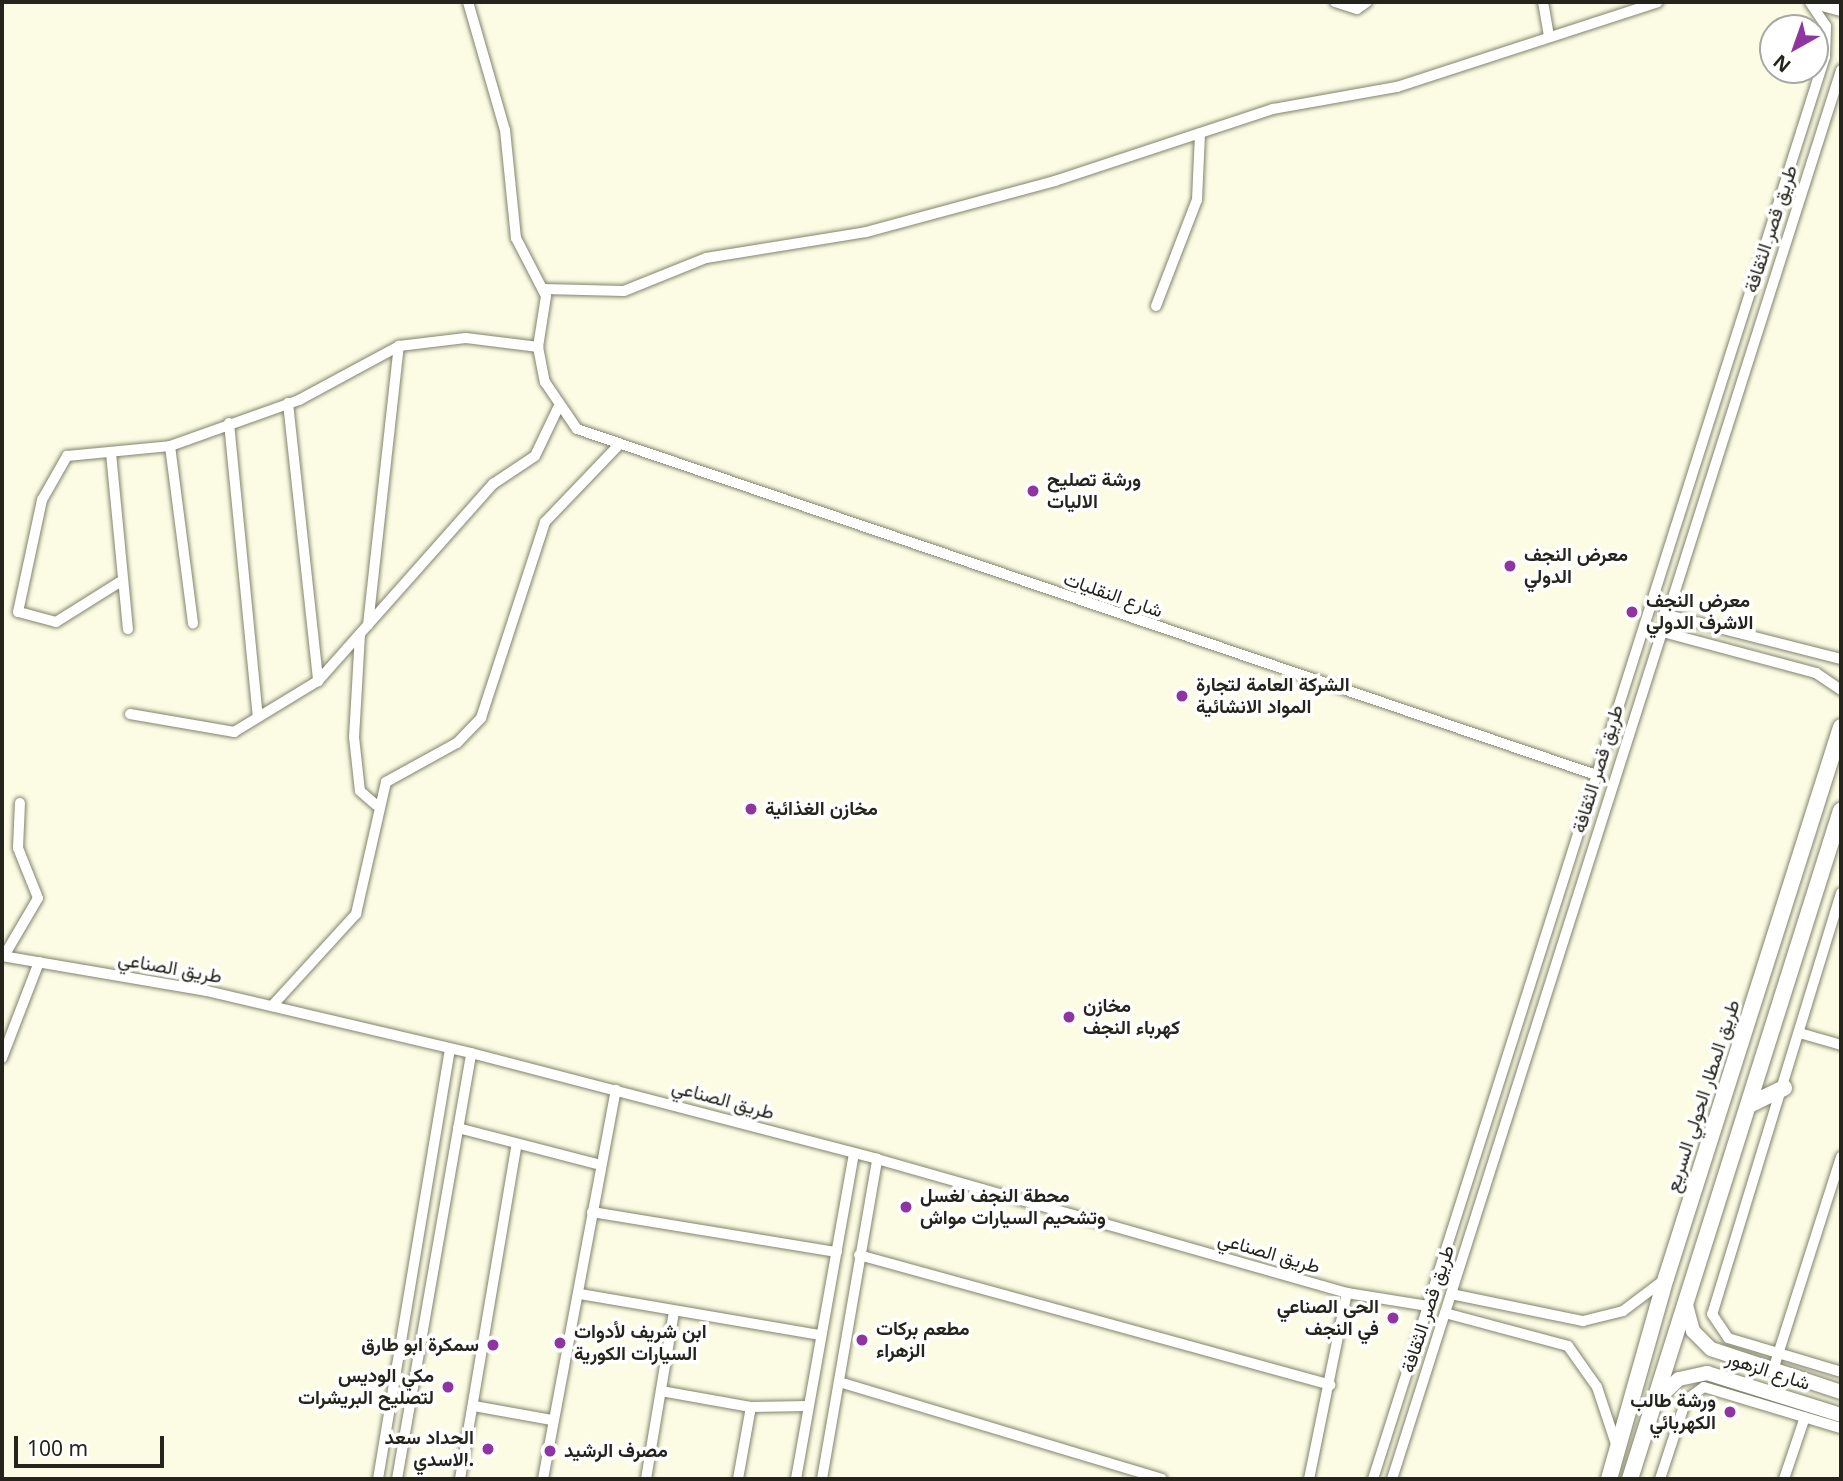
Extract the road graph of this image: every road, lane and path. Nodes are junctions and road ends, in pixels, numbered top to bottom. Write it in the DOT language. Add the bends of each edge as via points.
graph roads {
  1 [pos="468,2"];
  2 [pos="1335,2"];
  3 [pos="1367,2"];
  4 [pos="1543,2"];
  5 [pos="1658,2"];
  6 [pos="1812,2"];
  7 [pos="1841,9"];
  8 [pos="1549,36"];
  9 [pos="1841,70"];
  10 [pos="1200,133"];
  11 [pos="543,289"];
  12 [pos="1156,306"];
  13 [pos="399,346"];
  14 [pos="538,347"];
  15 [pos="288,403"];
  16 [pos="558,408"];
  17 [pos="229,423"];
  18 [pos="170,446"];
  19 [pos="617,447"];
  20 [pos="111,453"];
  21 [pos="124,580"];
  22 [pos="1664,614"];
  23 [pos="193,624"];
  24 [pos="128,629"];
  25 [pos="364,629"];
  26 [pos="1659,631"];
  27 [pos="1836,660"];
  28 [pos="1829,679"];
  29 [pos="318,681"];
  30 [pos="1841,690"];
  31 [pos="130,713"];
  32 [pos="258,717"];
  33 [pos="1841,727"];
  34 [pos="1834,767"];
  35 [pos="1599,776"];
  36 [pos="20,803"];
  37 [pos="376,805"];
  38 [pos="1841,810"];
  39 [pos="1841,893"];
  40 [pos="3,956"];
  41 [pos="39,962"];
  42 [pos="272,1006"];
  43 [pos="1803,1034"];
  44 [pos="1841,1045"];
  45 [pos="450,1049"];
  46 [pos="471,1053"];
  47 [pos="2,1058"];
  48 [pos="1784,1088"];
  49 [pos="616,1090"];
  50 [pos="1749,1105"];
  51 [pos="457,1128"];
  52 [pos="516,1147"];
  53 [pos="854,1153"];
  54 [pos="1478,1153"];
  55 [pos="1495,1157"];
  56 [pos="1841,1157"];
  57 [pos="877,1159"];
  58 [pos="601,1165"];
  59 [pos="592,1212"];
  60 [pos="837,1252"];
  61 [pos="859,1255"];
  62 [pos="413,1272"];
  63 [pos="432,1274"];
  64 [pos="1666,1279"];
  65 [pos="1347,1293"];
  66 [pos="580,1294"];
  67 [pos="1451,1294"];
  68 [pos="1686,1305"];
  69 [pos="1428,1306"];
  70 [pos="674,1312"];
  71 [pos="1445,1313"];
  72 [pos="821,1335"];
  73 [pos="1416,1341"];
  74 [pos="1434,1347"];
  75 [pos="1779,1353"];
  76 [pos="1773,1370"];
  77 [pos="1841,1372"];
  78 [pos="839,1382"];
  79 [pos="1330,1385"];
  80 [pos="661,1391"];
  81 [pos="1841,1392"];
  82 [pos="474,1406"];
  83 [pos="808,1406"];
  84 [pos="751,1407"];
  85 [pos="1653,1407"];
  86 [pos="1799,1410"];
  87 [pos="1841,1415"];
  88 [pos="552,1420"];
  89 [pos="1841,1428"];
  90 [pos="1618,1451"];
  91 [pos="378,1479"];
  92 [pos="397,1479"];
  93 [pos="460,1479"];
  94 [pos="543,1479"];
  95 [pos="646,1479"];
  96 [pos="738,1479"];
  97 [pos="796,1479"];
  98 [pos="822,1479"];
  99 [pos="1162,1479"];
  100 [pos="1309,1479"];
  101 [pos="1373,1479"];
  102 [pos="1392,1479"];
  103 [pos="1609,1479"];
  104 [pos="1630,1479"];
  105 [pos="1660,1479"];
  106 [pos="1784,1479"];
  1 -- 11 [label="street" via="505,130 516,238"];
  2 -- 3 [label="street" via="1357,9"];
  4 -- 8 [label="street"];
  5 -- 8 [label="street"];
  6 -- 7 [label="main road"];
  6 -- 35 [label="street, طريق قصر الثقافة" via="1826,26 1828,47"];
  8 -- 10 [label="street" via="1396,87 1273,109"];
  9 -- 22 [label="street, طريق قصر الثقافة"];
  10 -- 11 [label="street" via="866,232 696,261 637,288"];
  10 -- 12 [label="street" via="1197,200"];
  11 -- 14 [label="street" via="548,312"];
  13 -- 14 [label="street" via="466,338"];
  13 -- 15 [label="street"];
  13 -- 25 [label="street"];
  14 -- 16 [label="street"];
  15 -- 17 [label="street"];
  15 -- 29 [label="street"];
  16 -- 19 [label="street, شارع النقليات" via="577,429"];
  16 -- 25 [label="street" via="536,456 493,484"];
  17 -- 18 [label="street"];
  17 -- 32 [label="street"];
  18 -- 20 [label="street"];
  18 -- 23 [label="street"];
  19 -- 35 [label="street, شارع النقليات"];
  19 -- 37 [label="street" via="545,522 481,718 457,743 394,774"];
  20 -- 21 [label="street"];
  20 -- 21 [label="street" via="67,456 60,464 42,500 18,612 56,622"];
  21 -- 24 [label="street"];
  22 -- 26 [label="street, طريق قصر الثقافة"];
  22 -- 27 [label="street"];
  25 -- 29 [label="street"];
  25 -- 37 [label="street" via="354,737 360,791"];
  26 -- 28 [label="street"];
  26 -- 55 [label="street, طريق قصر الثقافة"];
  27 -- 28 [label="street" via="1838,668"];
  28 -- 30 [label="street"];
  29 -- 32 [label="street"];
  31 -- 32 [label="street" via="233,732"];
  33 -- 34 [label="highway, طريق المطار الحولي السريع"];
  34 -- 64 [label="highway, طريق المطار الحولي السريع"];
  35 -- 54 [label="street, طريق قصر الثقافة"];
  36 -- 40 [label="street" via="18,848 33,872 38,898"];
  37 -- 42 [label="street" via="356,914"];
  38 -- 50 [label="highway"];
  39 -- 43 [label="street"];
  40 -- 41 [label="street, طريق الصناعي"];
  41 -- 42 [label="street, طريق الصناعي"];
  41 -- 47 [label="street"];
  42 -- 45 [label="street, طريق الصناعي"];
  43 -- 44 [label="street"];
  43 -- 48 [label="street"];
  45 -- 46 [label="street, طريق الصناعي"];
  45 -- 62 [label="street"];
  46 -- 49 [label="street, طريق الصناعي"];
  46 -- 51 [label="street"];
  48 -- 50 [label="highway"];
  48 -- 75 [label="street" via="1712,1314 1723,1335"];
  49 -- 53 [label="street, طريق الصناعي"];
  49 -- 58 [label="street"];
  50 -- 68 [label="highway"];
  51 -- 52 [label="street"];
  51 -- 63 [label="street"];
  52 -- 58 [label="street"];
  52 -- 82 [label="street"];
  53 -- 57 [label="street, طريق الصناعي"];
  53 -- 60 [label="street"];
  54 -- 55 [label="street"];
  54 -- 69 [label="street, طريق قصر الثقافة"];
  55 -- 67 [label="street, طريق قصر الثقافة"];
  56 -- 75 [label="street"];
  57 -- 61 [label="street"];
  57 -- 65 [label="street, طريق الصناعي"];
  58 -- 59 [label="street"];
  59 -- 60 [label="street"];
  59 -- 66 [label="street"];
  60 -- 72 [label="street"];
  61 -- 78 [label="street"];
  61 -- 79 [label="street"];
  62 -- 63 [label="street"];
  62 -- 91 [label="street"];
  63 -- 92 [label="street"];
  64 -- 67 [label="street" via="1623,1311 1583,1321"];
  64 -- 90 [label="highway, طريق المطار الحولي السريع"];
  65 -- 69 [label="street, طريق الصناعي"];
  65 -- 79 [label="street"];
  66 -- 70 [label="street"];
  66 -- 88 [label="street"];
  67 -- 71 [label="street, طريق قصر الثقافة"];
  68 -- 76 [label="main road, شارع الزهور" via="1692,1331 1704,1344"];
  68 -- 85 [label="highway"];
  69 -- 73 [label="street, طريق قصر الثقافة"];
  70 -- 72 [label="street"];
  70 -- 80 [label="street"];
  71 -- 74 [label="street, طريق قصر الثقافة"];
  71 -- 90 [label="street" via="1544,1335 1574,1350 1600,1393"];
  72 -- 83 [label="street"];
  73 -- 74 [label="street"];
  73 -- 101 [label="street, طريق قصر الثقافة"];
  74 -- 102 [label="street, طريق قصر الثقافة"];
  75 -- 76 [label="street"];
  75 -- 77 [label="street"];
  76 -- 81 [label="main road, شارع الزهور"];
  78 -- 98 [label="street"];
  78 -- 99 [label="street"];
  79 -- 100 [label="street"];
  80 -- 84 [label="street"];
  80 -- 95 [label="street"];
  82 -- 88 [label="street"];
  82 -- 93 [label="street"];
  83 -- 84 [label="street"];
  83 -- 97 [label="street"];
  84 -- 96 [label="street"];
  85 -- 86 [label="main road, شارع الزهور" via="1670,1384 1697,1373"];
  85 -- 104 [label="highway"];
  86 -- 87 [label="main road, شارع الزهور"];
  86 -- 89 [label="street"];
  86 -- 105 [label="street" via="1697,1389 1682,1409"];
  86 -- 106 [label="street"];
  88 -- 94 [label="street"];
  90 -- 103 [label="highway, طريق المطار الحولي السريع"];
}
